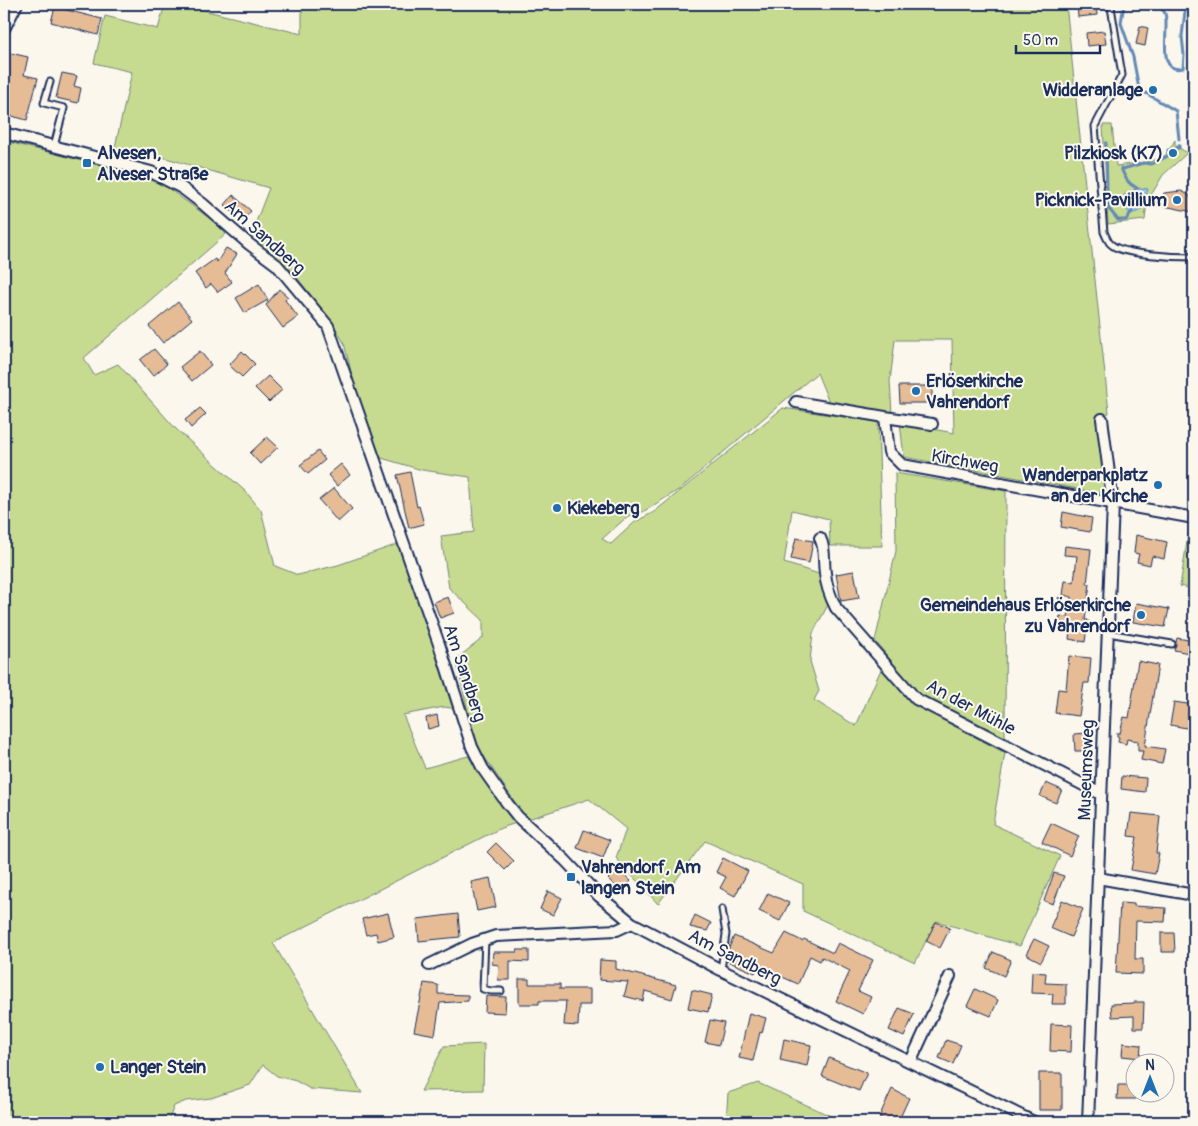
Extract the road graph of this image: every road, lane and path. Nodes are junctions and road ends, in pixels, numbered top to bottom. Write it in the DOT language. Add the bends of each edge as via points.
graph roads {
  1 [pos="16,4"];
  2 [pos="1111,7"];
  3 [pos="4,29"];
  4 [pos="50,82"];
  5 [pos="4,133"];
  6 [pos="54,146"];
  7 [pos="1194,257"];
  8 [pos="796,402"];
  9 [pos="885,417"];
  10 [pos="1102,419"];
  11 [pos="932,424"];
  12 [pos="1113,504"];
  13 [pos="1194,518"];
  14 [pos="820,538"];
  15 [pos="1107,632"];
  16 [pos="1172,644"];
  17 [pos="1101,794"];
  18 [pos="1098,878"];
  19 [pos="1194,895"];
  20 [pos="722,909"];
  21 [pos="632,923"];
  22 [pos="485,939"];
  23 [pos="429,964"];
  24 [pos="721,970"];
  25 [pos="950,976"];
  26 [pos="501,991"];
  27 [pos="911,1061"];
  28 [pos="1034,1122"];
  29 [pos="1088,1122"];
  1 -- 3 [label="street"];
  2 -- 7 [label="lane" via="1122,76 1095,126 1104,232 1110,245 1121,250"];
  4 -- 6 [label="lane" via="44,103 64,108"];
  5 -- 6 [label="street, Am Sandberg"];
  6 -- 21 [label="street, Am Sandberg" via="152,172 182,188 277,265 328,326 472,747 483,769 518,816 598,896"];
  8 -- 9 [label="street, Kirchweg"];
  9 -- 11 [label="street, Kirchweg"];
  9 -- 12 [label="street, Kirchweg" via="889,452 902,465"];
  10 -- 12 [label="street, Museumsweg"];
  12 -- 13 [label="street, Kirchweg"];
  12 -- 15 [label="street, Museumsweg"];
  14 -- 17 [label="street, An der Mühle" via="825,547 829,594 836,608 916,699"];
  15 -- 16 [label="lane"];
  15 -- 17 [label="street, Museumsweg"];
  17 -- 18 [label="street, Museumsweg"];
  18 -- 19 [label="street"];
  18 -- 29 [label="street, Museumsweg"];
  20 -- 24 [label="lane" via="726,934"];
  21 -- 22 [label="street" via="617,930"];
  21 -- 24 [label="street, Am Sandberg"];
  22 -- 23 [label="street"];
  22 -- 26 [label="lane" via="484,989"];
  24 -- 27 [label="street, Am Sandberg"];
  25 -- 27 [label="street"];
  27 -- 28 [label="street, Am Sandberg"];
}
